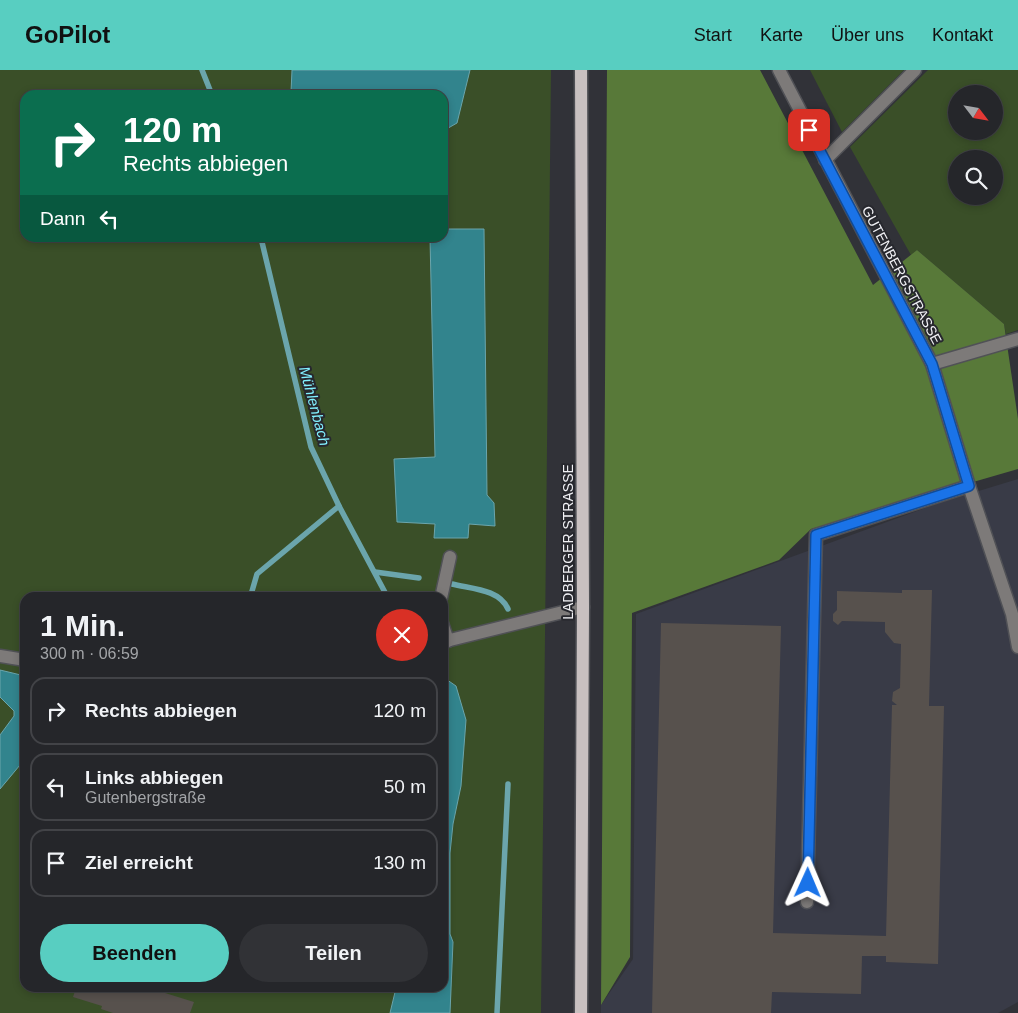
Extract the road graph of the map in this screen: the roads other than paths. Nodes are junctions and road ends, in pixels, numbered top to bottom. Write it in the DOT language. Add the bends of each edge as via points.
graph roads {
  1 [pos="581,70"];
  2 [pos="779,70"];
  3 [pos="915,70"];
  4 [pos="825,160"];
  5 [pos="1018,339"];
  6 [pos="932,364"];
  7 [pos="969,486"];
  8 [pos="450,558"];
  9 [pos="442,592"];
  10 [pos="583,607"];
  11 [pos="1015,613"];
  12 [pos="448,640"];
  13 [pos="1018,647"];
  14 [pos="0,656"];
  15 [pos="20,659"];
  16 [pos="807,902"];
  17 [pos="581,1013"];
  1 -- 10 [label="main road, LADBERGER STRASSE"];
  2 -- 4 [label="street, GUTENBERGSTRASSE"];
  3 -- 4 [label="street"];
  4 -- 6 [label="street, GUTENBERGSTRASSE"];
  5 -- 6 [label="street"];
  6 -- 7 [label="street, GUTENBERGSTRASSE"];
  7 -- 11 [label="street, GUTENBERGSTRASSE"];
  7 -- 16 [label="street" via="816,535"];
  8 -- 9 [label="street"];
  10 -- 12 [label="street"];
  10 -- 17 [label="main road, LADBERGER STRASSE"];
  11 -- 13 [label="street, GUTENBERGSTRASSE"];
  14 -- 15 [label="street"];
}
